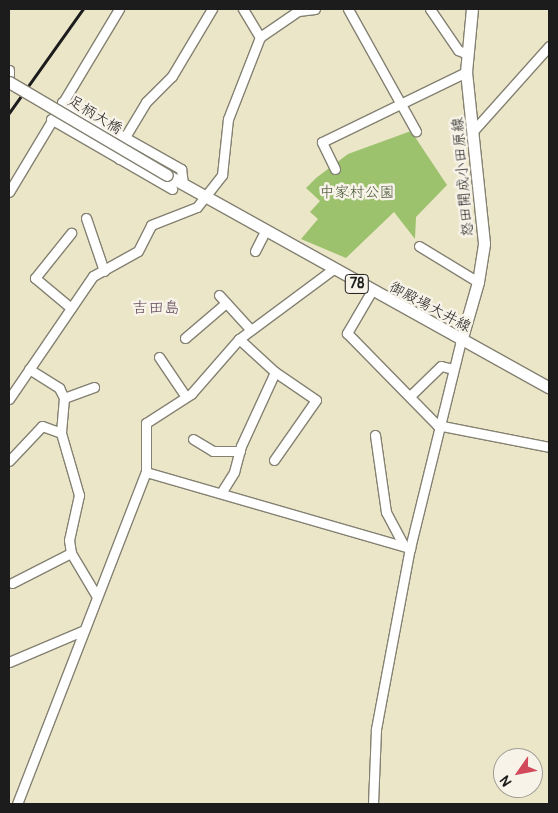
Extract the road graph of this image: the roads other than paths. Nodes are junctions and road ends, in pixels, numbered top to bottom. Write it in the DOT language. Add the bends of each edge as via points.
graph roads {
  1 [pos="119,9"];
  2 [pos="212,9"];
  3 [pos="243,9"];
  4 [pos="315,9"];
  5 [pos="348,9"];
  6 [pos="430,9"];
  7 [pos="472,9"];
  8 [pos="303,10"];
  9 [pos="260,37"];
  10 [pos="549,46"];
  11 [pos="467,54"];
  12 [pos="9,70"];
  13 [pos="466,72"];
  14 [pos="9,75"];
  15 [pos="9,82"];
  16 [pos="62,102"];
  17 [pos="401,104"];
  18 [pos="52,119"];
  19 [pos="474,130"];
  20 [pos="416,131"];
  21 [pos="125,137"];
  22 [pos="119,159"];
  23 [pos="335,169"];
  24 [pos="167,175"];
  25 [pos="183,184"];
  26 [pos="172,189"];
  27 [pos="9,192"];
  28 [pos="205,198"];
  29 [pos="86,218"];
  30 [pos="265,231"];
  31 [pos="71,233"];
  32 [pos="419,246"];
  33 [pos="256,251"];
  34 [pos="332,270"];
  35 [pos="104,271"];
  36 [pos="478,282"];
  37 [pos="371,292"];
  38 [pos="71,308"];
  39 [pos="251,330"];
  40 [pos="185,338"];
  41 [pos="239,339"];
  42 [pos="461,341"];
  43 [pos="159,357"];
  44 [pos="29,369"];
  45 [pos="453,369"];
  46 [pos="275,372"];
  47 [pos="94,386"];
  48 [pos="549,388"];
  49 [pos="410,396"];
  50 [pos="186,397"];
  51 [pos="64,398"];
  52 [pos="9,399"];
  53 [pos="438,425"];
  54 [pos="60,433"];
  55 [pos="375,435"];
  56 [pos="193,439"];
  57 [pos="549,447"];
  58 [pos="240,451"];
  59 [pos="274,460"];
  60 [pos="9,461"];
  61 [pos="146,472"];
  62 [pos="221,493"];
  63 [pos="407,547"];
  64 [pos="71,553"];
  65 [pos="12,583"];
  66 [pos="96,595"];
  67 [pos="82,631"];
  68 [pos="9,662"];
  69 [pos="17,804"];
  70 [pos="373,804"];
  1 -- 16 [label="street"];
  2 -- 21 [label="street" via="172,76 146,102"];
  3 -- 9 [label="street"];
  4 -- 8 [label="street"];
  5 -- 17 [label="street"];
  6 -- 11 [label="street" via="458,50"];
  7 -- 11 [label="main road, 怒田開成小田原線"];
  8 -- 9 [label="street"];
  9 -- 28 [label="street" via="228,119 222,175"];
  10 -- 19 [label="street"];
  11 -- 13 [label="main road, 怒田開成小田原線"];
  12 -- 14 [label="street"];
  13 -- 17 [label="street"];
  13 -- 19 [label="main road, 怒田開成小田原線"];
  15 -- 24 [label="main road, 足柄大橋 / 78, bridge"];
  16 -- 18 [label="street"];
  16 -- 21 [label="street"];
  17 -- 20 [label="street"];
  17 -- 23 [label="street" via="322,142"];
  18 -- 22 [label="street"];
  18 -- 27 [label="street"];
  19 -- 36 [label="main road, 怒田開成小田原線" via="484,243"];
  21 -- 22 [label="street"];
  21 -- 25 [label="street" via="181,169"];
  22 -- 26 [label="street"];
  24 -- 25 [label="main road, 御殿場大井線 / 78"];
  25 -- 28 [label="main road, 御殿場大井線 / 78"];
  28 -- 30 [label="main road, 御殿場大井線 / 78"];
  28 -- 35 [label="street" via="184,215 151,225 138,251"];
  29 -- 35 [label="street"];
  30 -- 33 [label="street"];
  30 -- 34 [label="main road, 御殿場大井線 / 78"];
  31 -- 38 [label="street" via="35,278"];
  32 -- 36 [label="street"];
  34 -- 37 [label="main road, 御殿場大井線 / 78"];
  34 -- 39 [label="street"];
  35 -- 38 [label="street" via="93,276"];
  36 -- 42 [label="main road, 怒田開成小田原線"];
  37 -- 42 [label="main road, 御殿場大井線 / 78"];
  37 -- 49 [label="street" via="347,333"];
  38 -- 44 [label="street"];
  39 -- 40 [label="street" via="222,299"];
  39 -- 41 [label="street"];
  41 -- 46 [label="street"];
  41 -- 50 [label="street"];
  42 -- 45 [label="street"];
  42 -- 48 [label="main road, 御殿場大井線 / 78"];
  43 -- 50 [label="street"];
  44 -- 51 [label="street" via="60,388"];
  44 -- 52 [label="street"];
  45 -- 49 [label="street" via="441,366"];
  45 -- 53 [label="street"];
  46 -- 58 [label="street"];
  46 -- 59 [label="street" via="316,400"];
  47 -- 51 [label="street"];
  49 -- 53 [label="street"];
  50 -- 61 [label="street" via="146,423"];
  51 -- 54 [label="street"];
  53 -- 57 [label="street"];
  53 -- 63 [label="street"];
  54 -- 60 [label="street" via="42,426"];
  54 -- 64 [label="street" via="79,495 69,540"];
  55 -- 63 [label="street" via="386,512"];
  56 -- 58 [label="street" via="213,451"];
  58 -- 62 [label="street" via="234,472"];
  61 -- 62 [label="street"];
  61 -- 66 [label="street"];
  62 -- 63 [label="street"];
  63 -- 70 [label="street" via="376,729"];
  64 -- 65 [label="street"];
  64 -- 66 [label="street"];
  66 -- 67 [label="street"];
  67 -- 68 [label="street"];
  67 -- 69 [label="street"];
}
